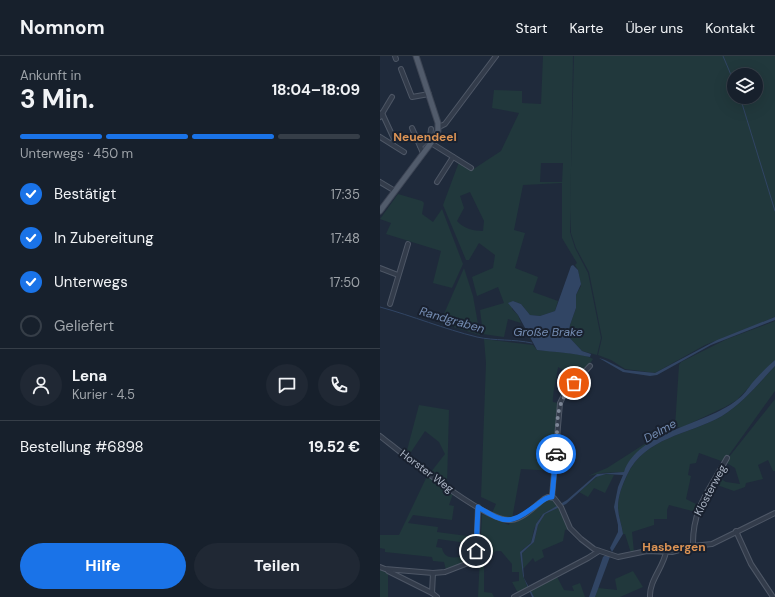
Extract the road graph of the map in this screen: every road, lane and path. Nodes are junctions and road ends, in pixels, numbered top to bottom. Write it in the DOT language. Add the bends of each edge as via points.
graph roads {
  1 [pos="416,56"];
  2 [pos="496,56"];
  3 [pos="401,69"];
  4 [pos="429,94"];
  5 [pos="392,97"];
  6 [pos="381,115"];
  7 [pos="438,127"];
  8 [pos="412,128"];
  9 [pos="431,129"];
  10 [pos="380,137"];
  11 [pos="431,143"];
  12 [pos="392,144"];
  13 [pos="420,146"];
  14 [pos="404,152"];
  15 [pos="423,153"];
  16 [pos="453,157"];
  17 [pos="471,168"];
  18 [pos="380,182"];
  19 [pos="437,182"];
  20 [pos="395,191"];
  21 [pos="380,211"];
  22 [pos="408,244"];
  23 [pos="380,268"];
  24 [pos="398,275"];
  25 [pos="390,304"];
  26 [pos="590,366"];
  27 [pos="380,436"];
  28 [pos="727,458"];
  29 [pos="552,497"];
  30 [pos="476,506"];
  31 [pos="775,513"];
  32 [pos="736,531"];
  33 [pos="693,546"];
  34 [pos="599,551"];
  35 [pos="666,552"];
  36 [pos="380,567"];
  37 [pos="385,569"];
  38 [pos="433,573"];
  39 [pos="432,593"];
  40 [pos="437,597"];
  41 [pos="514,597"];
  42 [pos="650,597"];
  43 [pos="773,597"];
  1 -- 4 [label="main road"];
  2 -- 7 [label="street" via="445,124"];
  3 -- 4 [label="street" via="412,98"];
  4 -- 7 [label="main road"];
  5 -- 6 [label="street"];
  6 -- 12 [label="street" via="394,139"];
  7 -- 11 [label="main road"];
  8 -- 13 [label="street"];
  9 -- 13 [label="street" via="430,137"];
  10 -- 12 [label="street"];
  11 -- 15 [label="main road"];
  11 -- 16 [label="street"];
  12 -- 14 [label="street"];
  13 -- 15 [label="street"];
  15 -- 20 [label="main road"];
  16 -- 17 [label="street"];
  16 -- 19 [label="street"];
  18 -- 20 [label="street"];
  20 -- 21 [label="main road"];
  22 -- 24 [label="street"];
  23 -- 24 [label="street"];
  24 -- 25 [label="street"];
  26 -- 29 [label="street" via="565,393 560,403"];
  27 -- 30 [label="street, Horster Weg"];
  28 -- 33 [label="street, Klosterweg" via="696,514 692,528"];
  29 -- 30 [label="street, Horster Weg" via="544,499 520,517 509,521 495,517"];
  29 -- 34 [label="street" via="560,505 570,528 580,540"];
  30 -- 38 [label="street" via="476,560 445,572"];
  31 -- 32 [label="street"];
  32 -- 33 [label="street" via="712,544"];
  32 -- 43 [label="street" via="751,564"];
  33 -- 35 [label="street"];
  34 -- 35 [label="street" via="625,557 647,552"];
  34 -- 41 [label="street"];
  35 -- 42 [label="street" via="664,563 650,589"];
  36 -- 37 [label="street"];
  37 -- 38 [label="street"];
  37 -- 39 [label="street"];
  38 -- 39 [label="street"];
  39 -- 40 [label="street"];
}
